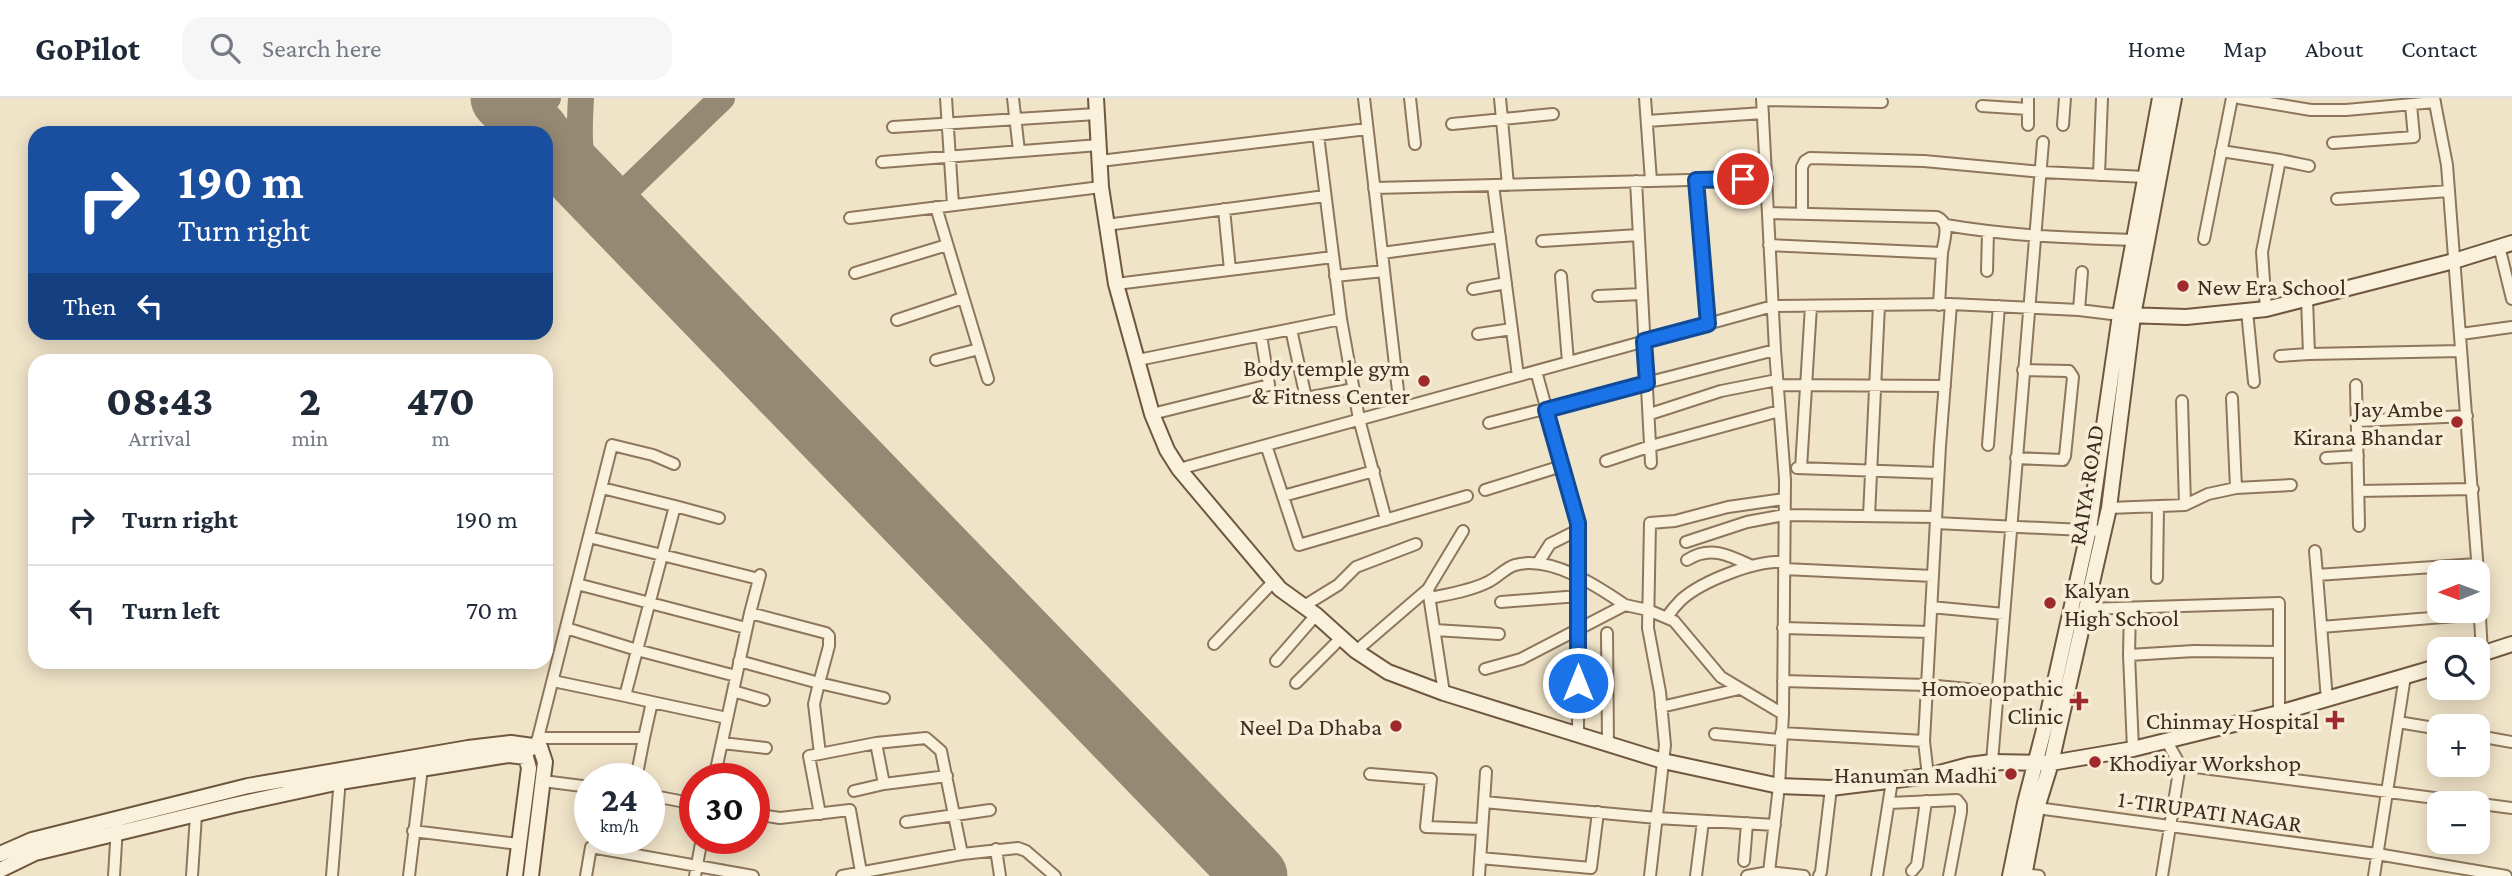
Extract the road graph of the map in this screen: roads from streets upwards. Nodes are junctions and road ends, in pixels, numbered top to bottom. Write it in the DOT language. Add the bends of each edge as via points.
graph roads {
  1 [pos="947,98"];
  2 [pos="1013,98"];
  3 [pos="1096,98"];
  4 [pos="1364,98"];
  5 [pos="1410,98"];
  6 [pos="1500,98"];
  7 [pos="1645,98"];
  8 [pos="2065,98"];
  9 [pos="2102,98"];
  10 [pos="2160,98"];
  11 [pos="2174,98"];
  12 [pos="2232,98"];
  13 [pos="2239,98"];
  14 [pos="2344,98"];
  15 [pos="1762,99"];
  16 [pos="2435,100"];
  17 [pos="1882,102"];
  18 [pos="2028,103"];
  19 [pos="2411,105"];
  20 [pos="1982,106"];
  21 [pos="2346,110"];
  22 [pos="1763,113"];
  23 [pos="1096,114"];
  24 [pos="1553,114"];
  25 [pos="1015,119"];
  26 [pos="1503,120"];
  27 [pos="1647,121"];
  28 [pos="948,123"];
  29 [pos="1452,124"];
  30 [pos="2028,125"];
  31 [pos="2063,125"];
  32 [pos="893,127"];
  33 [pos="1367,129"];
  34 [pos="1318,135"];
  35 [pos="2043,142"];
  36 [pos="2333,143"];
  37 [pos="1415,144"];
  38 [pos="1099,145"];
  39 [pos="1019,151"];
  40 [pos="2221,151"];
  41 [pos="949,157"];
  42 [pos="2280,160"];
  43 [pos="1100,161"];
  44 [pos="882,162"];
  45 [pos="2309,166"];
  46 [pos="2042,172"];
  47 [pos="2099,175"];
  48 [pos="2146,177"];
  49 [pos="1767,178"];
  50 [pos="1696,180"];
  51 [pos="1636,181"];
  52 [pos="1651,181"];
  53 [pos="1493,185"];
  54 [pos="1508,185"];
  55 [pos="1101,187"];
  56 [pos="1374,188"];
  57 [pos="2449,191"];
  58 [pos="1325,196"];
  59 [pos="2337,199"];
  60 [pos="953,205"];
  61 [pos="936,207"];
  62 [pos="1224,209"];
  63 [pos="1769,213"];
  64 [pos="1802,214"];
  65 [pos="850,218"];
  66 [pos="1106,225"];
  67 [pos="1946,225"];
  68 [pos="1988,232"];
  69 [pos="1639,234"];
  70 [pos="2035,236"];
  71 [pos="1500,237"];
  72 [pos="2204,239"];
  73 [pos="2135,240"];
  74 [pos="1542,241"];
  75 [pos="2506,244"];
  76 [pos="1769,245"];
  77 [pos="947,246"];
  78 [pos="1382,253"];
  79 [pos="1942,253"];
  80 [pos="1333,257"];
  81 [pos="2454,261"];
  82 [pos="1230,270"];
  83 [pos="1384,271"];
  84 [pos="1987,271"];
  85 [pos="2082,272"];
  86 [pos="855,273"];
  87 [pos="1335,275"];
  88 [pos="1561,276"];
  89 [pos="1506,283"];
  90 [pos="1116,284"];
  91 [pos="1473,289"];
  92 [pos="1642,294"];
  93 [pos="1598,296"];
  94 [pos="963,298"];
  95 [pos="2307,299"];
  96 [pos="2512,299"];
  97 [pos="1945,304"];
  98 [pos="1879,305"];
  99 [pos="1773,306"];
  100 [pos="1811,306"];
  101 [pos="2000,306"];
  102 [pos="2028,308"];
  103 [pos="2266,309"];
  104 [pos="2079,310"];
  105 [pos="2247,312"];
  106 [pos="2126,316"];
  107 [pos="1341,319"];
  108 [pos="897,320"];
  109 [pos="1708,324"];
  110 [pos="2512,327"];
  111 [pos="1291,329"];
  112 [pos="1512,329"];
  113 [pos="1478,334"];
  114 [pos="2461,334"];
  115 [pos="1261,335"];
  116 [pos="1644,341"];
  117 [pos="979,349"];
  118 [pos="1775,350"];
  119 [pos="2461,351"];
  120 [pos="2309,354"];
  121 [pos="2280,356"];
  122 [pos="936,360"];
  123 [pos="1138,360"];
  124 [pos="1568,362"];
  125 [pos="2023,370"];
  126 [pos="1535,371"];
  127 [pos="1518,376"];
  128 [pos="988,379"];
  129 [pos="2253,382"];
  130 [pos="1647,383"];
  131 [pos="1777,383"];
  132 [pos="1806,384"];
  133 [pos="1874,385"];
  134 [pos="2356,385"];
  135 [pos="1945,386"];
  136 [pos="1354,389"];
  137 [pos="2232,398"];
  138 [pos="2182,401"];
  139 [pos="1400,408"];
  140 [pos="1546,410"];
  141 [pos="1779,411"];
  142 [pos="1152,414"];
  143 [pos="1650,414"];
  144 [pos="2467,416"];
  145 [pos="1359,419"];
  146 [pos="2357,421"];
  147 [pos="1489,423"];
  148 [pos="1266,445"];
  149 [pos="1988,445"];
  150 [pos="1651,446"];
  151 [pos="2358,456"];
  152 [pos="2016,458"];
  153 [pos="2326,458"];
  154 [pos="1606,461"];
  155 [pos="1651,463"];
  156 [pos="674,464"];
  157 [pos="1562,466"];
  158 [pos="1784,468"];
  159 [pos="1801,468"];
  160 [pos="1179,469"];
  161 [pos="1374,471"];
  162 [pos="1871,472"];
  163 [pos="1938,473"];
  164 [pos="2291,485"];
  165 [pos="602,488"];
  166 [pos="2236,488"];
  167 [pos="2473,489"];
  168 [pos="1485,490"];
  169 [pos="2358,491"];
  170 [pos="1283,496"];
  171 [pos="1467,496"];
  172 [pos="1784,499"];
  173 [pos="2185,505"];
  174 [pos="674,506"];
  175 [pos="2158,507"];
  176 [pos="2109,508"];
  177 [pos="1784,515"];
  178 [pos="1869,516"];
  179 [pos="719,519"];
  180 [pos="1386,520"];
  181 [pos="1936,520"];
  182 [pos="2011,526"];
  183 [pos="2359,526"];
  184 [pos="1578,530"];
  185 [pos="2096,530"];
  186 [pos="1463,531"];
  187 [pos="589,537"];
  188 [pos="1686,542"];
  189 [pos="1416,544"];
  190 [pos="2315,551"];
  191 [pos="662,554"];
  192 [pos="1687,560"];
  193 [pos="2477,560"];
  194 [pos="1538,563"];
  195 [pos="1752,566"];
  196 [pos="1784,566"];
  197 [pos="2427,570"];
  198 [pos="2317,575"];
  199 [pos="1933,576"];
  200 [pos="1579,577"];
  201 [pos="2157,578"];
  202 [pos="1274,581"];
  203 [pos="577,584"];
  204 [pos="1429,594"];
  205 [pos="1579,596"];
  206 [pos="1501,602"];
  207 [pos="649,603"];
  208 [pos="1625,604"];
  209 [pos="1931,607"];
  210 [pos="2086,609"];
  211 [pos="2130,609"];
  212 [pos="1648,610"];
  213 [pos="1310,611"];
  214 [pos="750,613"];
  215 [pos="2004,614"];
  216 [pos="1667,617"];
  217 [pos="2427,618"];
  218 [pos="2321,627"];
  219 [pos="566,628"];
  220 [pos="746,628"];
  221 [pos="1783,628"];
  222 [pos="1435,630"];
  223 [pos="1578,630"];
  224 [pos="1930,632"];
  225 [pos="1607,633"];
  226 [pos="1499,634"];
  227 [pos="1341,638"];
  228 [pos="1214,644"];
  229 [pos="2512,644"];
  230 [pos="637,650"];
  231 [pos="1356,651"];
  232 [pos="2490,651"];
  233 [pos="2279,652"];
  234 [pos="2129,655"];
  235 [pos="1276,661"];
  236 [pos="739,662"];
  237 [pos="1485,669"];
  238 [pos="2427,670"];
  239 [pos="736,676"];
  240 [pos="2405,676"];
  241 [pos="553,681"];
  242 [pos="1783,681"];
  243 [pos="819,683"];
  244 [pos="1296,683"];
  245 [pos="1927,685"];
  246 [pos="1739,689"];
  247 [pos="733,691"];
  248 [pos="1998,692"];
  249 [pos="1444,693"];
  250 [pos="625,696"];
  251 [pos="884,698"];
  252 [pos="2327,699"];
  253 [pos="764,700"];
  254 [pos="652,702"];
  255 [pos="1661,707"];
  256 [pos="2279,713"];
  257 [pos="1783,714"];
  258 [pos="727,718"];
  259 [pos="2398,722"];
  260 [pos="2427,727"];
  261 [pos="1715,734"];
  262 [pos="1578,735"];
  263 [pos="1781,736"];
  264 [pos="644,738"];
  265 [pos="2490,738"];
  266 [pos="2166,740"];
  267 [pos="1924,741"];
  268 [pos="537,742"];
  269 [pos="2512,742"];
  270 [pos="722,743"];
  271 [pos="876,743"];
  272 [pos="1608,744"];
  273 [pos="766,748"];
  274 [pos="2133,749"];
  275 [pos="820,754"];
  276 [pos="526,757"];
  277 [pos="1662,761"];
  278 [pos="1992,762"];
  279 [pos="639,763"];
  280 [pos="718,763"];
  281 [pos="2035,763"];
  282 [pos="2051,763"];
  283 [pos="2180,765"];
  284 [pos="422,768"];
  285 [pos="1486,772"];
  286 [pos="1370,774"];
  287 [pos="340,776"];
  288 [pos="947,776"];
  289 [pos="1928,776"];
  290 [pos="543,781"];
  291 [pos="1892,781"];
  292 [pos="884,784"];
  293 [pos="574,785"];
  294 [pos="1779,786"];
  295 [pos="1831,788"];
  296 [pos="854,791"];
  297 [pos="2387,791"];
  298 [pos="1926,801"];
  299 [pos="1484,802"];
  300 [pos="1889,803"];
  301 [pos="2037,808"];
  302 [pos="2512,808"];
  303 [pos="990,810"];
  304 [pos="1598,812"];
  305 [pos="820,814"];
  306 [pos="196,815"];
  307 [pos="953,815"];
  308 [pos="770,816"];
  309 [pos="1657,818"];
  310 [pos="117,819"];
  311 [pos="1703,821"];
  312 [pos="906,822"];
  313 [pos="1747,824"];
  314 [pos="1775,825"];
  315 [pos="2171,827"];
  316 [pos="1481,829"];
  317 [pos="414,831"];
  318 [pos="117,835"];
  319 [pos="518,844"];
  320 [pos="996,849"];
  321 [pos="699,854"];
  322 [pos="962,854"];
  323 [pos="2377,854"];
  324 [pos="0,855"];
  325 [pos="1480,858"];
  326 [pos="1744,861"];
  327 [pos="901,864"];
  328 [pos="0,870"];
  329 [pos="1912,871"];
  330 [pos="695,872"];
  331 [pos="861,872"];
  332 [pos="1591,872"];
  333 [pos="1773,874"];
  334 [pos="114,876"];
  335 [pos="192,876"];
  336 [pos="332,876"];
  337 [pos="409,876"];
  338 [pos="515,876"];
  339 [pos="531,876"];
  340 [pos="586,876"];
  341 [pos="753,876"];
  342 [pos="842,876"];
  343 [pos="903,876"];
  344 [pos="1000,876"];
  345 [pos="1055,876"];
  346 [pos="1479,876"];
  347 [pos="1650,876"];
  348 [pos="1696,876"];
  349 [pos="1747,876"];
  350 [pos="1804,876"];
  351 [pos="1820,876"];
  352 [pos="1877,876"];
  353 [pos="1949,876"];
  354 [pos="2024,876"];
  355 [pos="2162,876"];
  356 [pos="2374,876"];
  357 [pos="2505,876"];
  1 -- 28 [label="street"];
  2 -- 25 [label="street"];
  3 -- 23 [label="street"];
  4 -- 33 [label="street"];
  5 -- 37 [label="street"];
  6 -- 26 [label="street"];
  7 -- 27 [label="street"];
  8 -- 31 [label="street"];
  9 -- 47 [label="street"];
  10 -- 48 [label="street, RAIYA ROAD"];
  11 -- 106 [label="street, RAIYA ROAD"];
  12 -- 40 [label="street"];
  13 -- 21 [label="street" via="2311,110"];
  14 -- 21 [label="street"];
  15 -- 17 [label="street"];
  15 -- 22 [label="street"];
  16 -- 19 [label="street"];
  16 -- 57 [label="street"];
  18 -- 20 [label="street"];
  18 -- 30 [label="street"];
  19 -- 21 [label="street"];
  19 -- 36 [label="street" via="2414,137"];
  22 -- 27 [label="street"];
  22 -- 49 [label="street"];
  23 -- 25 [label="street"];
  23 -- 38 [label="street"];
  24 -- 26 [label="street"];
  25 -- 28 [label="street"];
  25 -- 39 [label="street"];
  26 -- 29 [label="street"];
  26 -- 54 [label="street"];
  27 -- 52 [label="street"];
  28 -- 32 [label="street"];
  28 -- 41 [label="street"];
  33 -- 34 [label="street"];
  33 -- 56 [label="street"];
  34 -- 43 [label="street"];
  34 -- 58 [label="street"];
  35 -- 46 [label="street"];
  38 -- 39 [label="street"];
  38 -- 43 [label="street"];
  39 -- 41 [label="street"];
  40 -- 42 [label="street"];
  40 -- 72 [label="street"];
  41 -- 44 [label="street"];
  41 -- 60 [label="street"];
  42 -- 45 [label="street"];
  42 -- 103 [label="street" via="2262,252"];
  43 -- 55 [label="street"];
  46 -- 47 [label="street"];
  46 -- 64 [label="street" via="1924,161 1810,158 1802,167"];
  46 -- 70 [label="street"];
  47 -- 48 [label="street"];
  48 -- 73 [label="street, RAIYA ROAD"];
  49 -- 50 [label="street"];
  49 -- 63 [label="street"];
  50 -- 52 [label="street"];
  50 -- 109 [label="street"];
  51 -- 52 [label="street"];
  51 -- 54 [label="street"];
  51 -- 69 [label="street"];
  53 -- 54 [label="street"];
  53 -- 56 [label="street"];
  53 -- 71 [label="street"];
  55 -- 60 [label="street"];
  55 -- 66 [label="street"];
  56 -- 78 [label="street"];
  57 -- 59 [label="street"];
  57 -- 81 [label="street"];
  58 -- 62 [label="street"];
  58 -- 80 [label="street"];
  60 -- 61 [label="street"];
  61 -- 65 [label="street"];
  61 -- 77 [label="street"];
  62 -- 66 [label="street"];
  62 -- 82 [label="street"];
  63 -- 64 [label="street"];
  63 -- 76 [label="street"];
  64 -- 67 [label="street" via="1937,217"];
  66 -- 90 [label="street"];
  67 -- 68 [label="street"];
  67 -- 79 [label="street"];
  68 -- 70 [label="street"];
  68 -- 84 [label="street"];
  69 -- 74 [label="street"];
  69 -- 92 [label="street"];
  70 -- 73 [label="street"];
  70 -- 102 [label="street"];
  71 -- 78 [label="street"];
  71 -- 89 [label="street"];
  73 -- 106 [label="street, RAIYA ROAD"];
  75 -- 81 [label="street"];
  75 -- 96 [label="street"];
  76 -- 79 [label="street"];
  76 -- 99 [label="street"];
  77 -- 86 [label="street"];
  77 -- 94 [label="street"];
  78 -- 83 [label="street"];
  79 -- 97 [label="street"];
  80 -- 82 [label="street"];
  80 -- 87 [label="street"];
  81 -- 95 [label="street"];
  81 -- 114 [label="street"];
  82 -- 90 [label="street"];
  83 -- 87 [label="street"];
  83 -- 139 [label="street"];
  85 -- 104 [label="street"];
  87 -- 107 [label="street"];
  88 -- 124 [label="street"];
  89 -- 91 [label="street"];
  89 -- 112 [label="street"];
  90 -- 123 [label="street"];
  92 -- 93 [label="street"];
  92 -- 116 [label="street"];
  94 -- 108 [label="street"];
  94 -- 117 [label="street"];
  95 -- 103 [label="street"];
  95 -- 120 [label="street"];
  97 -- 98 [label="street"];
  97 -- 101 [label="street"];
  97 -- 135 [label="street"];
  98 -- 100 [label="street"];
  98 -- 133 [label="street"];
  99 -- 100 [label="street"];
  99 -- 109 [label="street"];
  99 -- 118 [label="street"];
  100 -- 132 [label="street"];
  101 -- 102 [label="street"];
  101 -- 149 [label="street"];
  102 -- 104 [label="street"];
  102 -- 125 [label="street"];
  103 -- 105 [label="street"];
  104 -- 106 [label="street"];
  105 -- 106 [label="street"];
  105 -- 129 [label="street"];
  106 -- 176 [label="street, RAIYA ROAD"];
  106 -- 185 [label="street, RAIYA ROAD"];
  107 -- 111 [label="street"];
  107 -- 136 [label="street"];
  109 -- 116 [label="street"];
  110 -- 114 [label="street"];
  111 -- 115 [label="street"];
  111 -- 136 [label="street" via="1306,398"];
  112 -- 113 [label="street"];
  112 -- 127 [label="street"];
  114 -- 119 [label="street"];
  115 -- 123 [label="street"];
  115 -- 142 [label="street" via="1269,385"];
  116 -- 124 [label="street"];
  116 -- 130 [label="street"];
  117 -- 122 [label="street"];
  117 -- 128 [label="street"];
  118 -- 130 [label="street"];
  118 -- 131 [label="street"];
  119 -- 120 [label="street"];
  119 -- 144 [label="street"];
  120 -- 121 [label="street"];
  123 -- 142 [label="street"];
  124 -- 126 [label="street"];
  125 -- 152 [label="street"];
  125 -- 152 [label="street" via="2069,371 2073,377 2063,460"];
  126 -- 127 [label="street"];
  126 -- 140 [label="street"];
  127 -- 139 [label="street"];
  130 -- 140 [label="street"];
  130 -- 143 [label="street"];
  131 -- 132 [label="street"];
  131 -- 141 [label="street"];
  131 -- 143 [label="street" via="1721,391"];
  132 -- 133 [label="street"];
  132 -- 159 [label="street"];
  133 -- 135 [label="street"];
  133 -- 162 [label="street"];
  134 -- 146 [label="street"];
  135 -- 163 [label="street"];
  136 -- 145 [label="street"];
  137 -- 166 [label="street"];
  138 -- 173 [label="street"];
  139 -- 145 [label="street"];
  140 -- 147 [label="street"];
  140 -- 157 [label="street"];
  141 -- 150 [label="street"];
  141 -- 158 [label="street"];
  142 -- 160 [label="street"];
  143 -- 150 [label="street"];
  144 -- 146 [label="street"];
  144 -- 167 [label="street"];
  145 -- 148 [label="street"];
  145 -- 161 [label="street"];
  146 -- 151 [label="street"];
  148 -- 160 [label="street"];
  148 -- 170 [label="street"];
  150 -- 154 [label="street"];
  150 -- 155 [label="street"];
  151 -- 153 [label="street"];
  151 -- 169 [label="street"];
  152 -- 182 [label="street"];
  156 -- 165 [label="street" via="612,445"];
  157 -- 168 [label="street"];
  157 -- 184 [label="street"];
  158 -- 159 [label="street"];
  158 -- 172 [label="street"];
  159 -- 162 [label="street"];
  160 -- 202 [label="street"];
  161 -- 170 [label="street"];
  161 -- 180 [label="street"];
  162 -- 163 [label="street"];
  162 -- 178 [label="street"];
  163 -- 181 [label="street"];
  164 -- 166 [label="street"];
  165 -- 174 [label="street"];
  165 -- 187 [label="street"];
  166 -- 173 [label="street"];
  167 -- 169 [label="street"];
  167 -- 193 [label="street"];
  169 -- 183 [label="street"];
  170 -- 180 [label="street" via="1300,545"];
  171 -- 180 [label="street"];
  172 -- 177 [label="street"];
  172 -- 212 [label="street" via="1650,523"];
  173 -- 175 [label="street"];
  174 -- 179 [label="street"];
  174 -- 191 [label="street"];
  175 -- 176 [label="street"];
  175 -- 201 [label="street"];
  176 -- 185 [label="street, RAIYA ROAD"];
  177 -- 178 [label="street"];
  177 -- 188 [label="street"];
  177 -- 196 [label="street"];
  178 -- 181 [label="street"];
  181 -- 182 [label="street"];
  181 -- 199 [label="street"];
  182 -- 185 [label="street"];
  182 -- 215 [label="street"];
  184 -- 194 [label="street" via="1550,544"];
  184 -- 200 [label="street"];
  185 -- 210 [label="street, RAIYA ROAD"];
  185 -- 281 [label="street, RAIYA ROAD"];
  186 -- 204 [label="street"];
  187 -- 191 [label="street"];
  187 -- 203 [label="street"];
  189 -- 213 [label="street" via="1356,567"];
  190 -- 198 [label="street"];
  191 -- 207 [label="street"];
  191 -- 214 [label="street" via="760,576"];
  192 -- 195 [label="street" via="1699,553 1716,552"];
  194 -- 200 [label="street"];
  194 -- 204 [label="street" via="1512,566 1485,584 1459,593"];
  195 -- 196 [label="street" via="1770,561"];
  195 -- 216 [label="street" via="1699,589"];
  196 -- 199 [label="street"];
  196 -- 221 [label="street"];
  197 -- 198 [label="street"];
  198 -- 218 [label="street"];
  199 -- 209 [label="street"];
  200 -- 205 [label="street"];
  200 -- 208 [label="street"];
  202 -- 213 [label="street"];
  202 -- 228 [label="street"];
  203 -- 207 [label="street"];
  203 -- 219 [label="street"];
  204 -- 222 [label="street"];
  204 -- 231 [label="street"];
  205 -- 206 [label="street"];
  205 -- 223 [label="street"];
  207 -- 220 [label="street"];
  207 -- 230 [label="street"];
  208 -- 212 [label="street"];
  208 -- 223 [label="street"];
  209 -- 215 [label="street"];
  209 -- 224 [label="street"];
  210 -- 211 [label="street"];
  210 -- 282 [label="street, RAIYA ROAD"];
  211 -- 233 [label="street" via="2279,603"];
  211 -- 234 [label="street"];
  212 -- 216 [label="street"];
  212 -- 255 [label="street"];
  213 -- 227 [label="street"];
  213 -- 235 [label="street"];
  214 -- 220 [label="street"];
  214 -- 243 [label="street" via="829,636"];
  215 -- 248 [label="street"];
  216 -- 246 [label="street" via="1721,677"];
  217 -- 218 [label="street"];
  218 -- 252 [label="street"];
  219 -- 230 [label="street"];
  219 -- 241 [label="street"];
  220 -- 236 [label="street"];
  221 -- 224 [label="street"];
  221 -- 242 [label="street"];
  222 -- 226 [label="street"];
  222 -- 249 [label="street"];
  223 -- 237 [label="street" via="1521,659"];
  223 -- 262 [label="street"];
  224 -- 245 [label="street"];
  225 -- 272 [label="street"];
  227 -- 231 [label="street"];
  227 -- 244 [label="street"];
  229 -- 232 [label="street"];
  230 -- 239 [label="street"];
  230 -- 250 [label="street"];
  231 -- 249 [label="street" via="1400,677"];
  233 -- 234 [label="street"];
  233 -- 256 [label="street"];
  234 -- 274 [label="street"];
  236 -- 239 [label="street"];
  236 -- 243 [label="street"];
  238 -- 240 [label="street"];
  239 -- 247 [label="street"];
  240 -- 252 [label="street"];
  240 -- 259 [label="street"];
  241 -- 250 [label="street"];
  241 -- 268 [label="street"];
  242 -- 245 [label="street"];
  242 -- 257 [label="street"];
  243 -- 251 [label="street"];
  243 -- 275 [label="street" via="814,705"];
  245 -- 248 [label="street"];
  245 -- 267 [label="street"];
  246 -- 255 [label="street"];
  246 -- 257 [label="street"];
  247 -- 253 [label="street"];
  247 -- 258 [label="street"];
  248 -- 278 [label="street"];
  249 -- 262 [label="street"];
  250 -- 254 [label="street"];
  252 -- 256 [label="street"];
  254 -- 258 [label="street"];
  254 -- 264 [label="street"];
  255 -- 277 [label="street"];
  256 -- 266 [label="street"];
  257 -- 263 [label="street"];
  258 -- 270 [label="street"];
  259 -- 260 [label="street"];
  259 -- 297 [label="street"];
  261 -- 263 [label="street"];
  262 -- 272 [label="street"];
  263 -- 267 [label="street"];
  263 -- 294 [label="street"];
  264 -- 268 [label="street"];
  264 -- 279 [label="street"];
  265 -- 269 [label="street"];
  266 -- 274 [label="street"];
  266 -- 283 [label="street"];
  267 -- 289 [label="street"];
  268 -- 276 [label="street"];
  268 -- 287 [label="street" via="468,748"];
  268 -- 290 [label="street" via="545,762"];
  270 -- 273 [label="street"];
  270 -- 280 [label="street"];
  271 -- 275 [label="street"];
  271 -- 288 [label="street" via="926,738 941,751"];
  271 -- 292 [label="street"];
  272 -- 277 [label="street"];
  274 -- 282 [label="street"];
  275 -- 305 [label="street" via="809,756"];
  276 -- 284 [label="street" via="508,755"];
  276 -- 319 [label="street" via="529,768"];
  277 -- 294 [label="street"];
  277 -- 309 [label="street"];
  278 -- 281 [label="street"];
  278 -- 289 [label="street"];
  281 -- 282 [label="street"];
  281 -- 354 [label="street, RAIYA ROAD"];
  282 -- 301 [label="street, RAIYA ROAD"];
  283 -- 297 [label="street"];
  283 -- 315 [label="street"];
  284 -- 287 [label="street"];
  284 -- 317 [label="street"];
  285 -- 299 [label="street"];
  286 -- 316 [label="street" via="1431,779 1426,827"];
  287 -- 306 [label="street"];
  287 -- 310 [label="street" via="248,786"];
  287 -- 336 [label="street"];
  288 -- 292 [label="street"];
  288 -- 307 [label="street"];
  289 -- 291 [label="street"];
  290 -- 293 [label="street"];
  290 -- 339 [label="street"];
  291 -- 295 [label="street"];
  291 -- 300 [label="street"];
  292 -- 296 [label="street"];
  294 -- 295 [label="street"];
  294 -- 314 [label="street"];
  295 -- 351 [label="street"];
  297 -- 302 [label="street"];
  297 -- 323 [label="street"];
  298 -- 300 [label="street"];
  298 -- 329 [label="street" via="1917,865"];
  298 -- 353 [label="street" via="1956,800 1961,805"];
  299 -- 304 [label="street"];
  299 -- 316 [label="street"];
  300 -- 352 [label="street"];
  301 -- 315 [label="street, 1-TIRUPATI NAGAR"];
  301 -- 354 [label="street, RAIYA ROAD"];
  303 -- 307 [label="street"];
  304 -- 309 [label="street"];
  304 -- 332 [label="street"];
  305 -- 308 [label="street"];
  305 -- 331 [label="street" via="850,810"];
  306 -- 318 [label="street"];
  306 -- 335 [label="street"];
  307 -- 312 [label="street"];
  307 -- 322 [label="street"];
  309 -- 311 [label="street"];
  309 -- 347 [label="street"];
  310 -- 318 [label="street"];
  310 -- 324 [label="street" via="32,840"];
  311 -- 313 [label="street"];
  311 -- 348 [label="street"];
  313 -- 314 [label="street"];
  313 -- 326 [label="street"];
  314 -- 333 [label="street"];
  315 -- 323 [label="street, 1-TIRUPATI NAGAR"];
  315 -- 355 [label="street"];
  316 -- 325 [label="street"];
  317 -- 319 [label="street"];
  317 -- 337 [label="street"];
  318 -- 328 [label="street" via="35,853"];
  318 -- 334 [label="street"];
  319 -- 338 [label="street"];
  320 -- 322 [label="street"];
  320 -- 344 [label="street"];
  320 -- 345 [label="street" via="1026,851"];
  321 -- 330 [label="street"];
  322 -- 327 [label="street"];
  323 -- 356 [label="street"];
  323 -- 357 [label="street, 1-TIRUPATI NAGAR"];
  325 -- 332 [label="street"];
  325 -- 346 [label="street"];
  327 -- 331 [label="street"];
  327 -- 343 [label="street"];
  330 -- 340 [label="street" via="591,847"];
  330 -- 341 [label="street"];
  331 -- 342 [label="street"];
  333 -- 349 [label="street"];
  333 -- 350 [label="street"];
}
